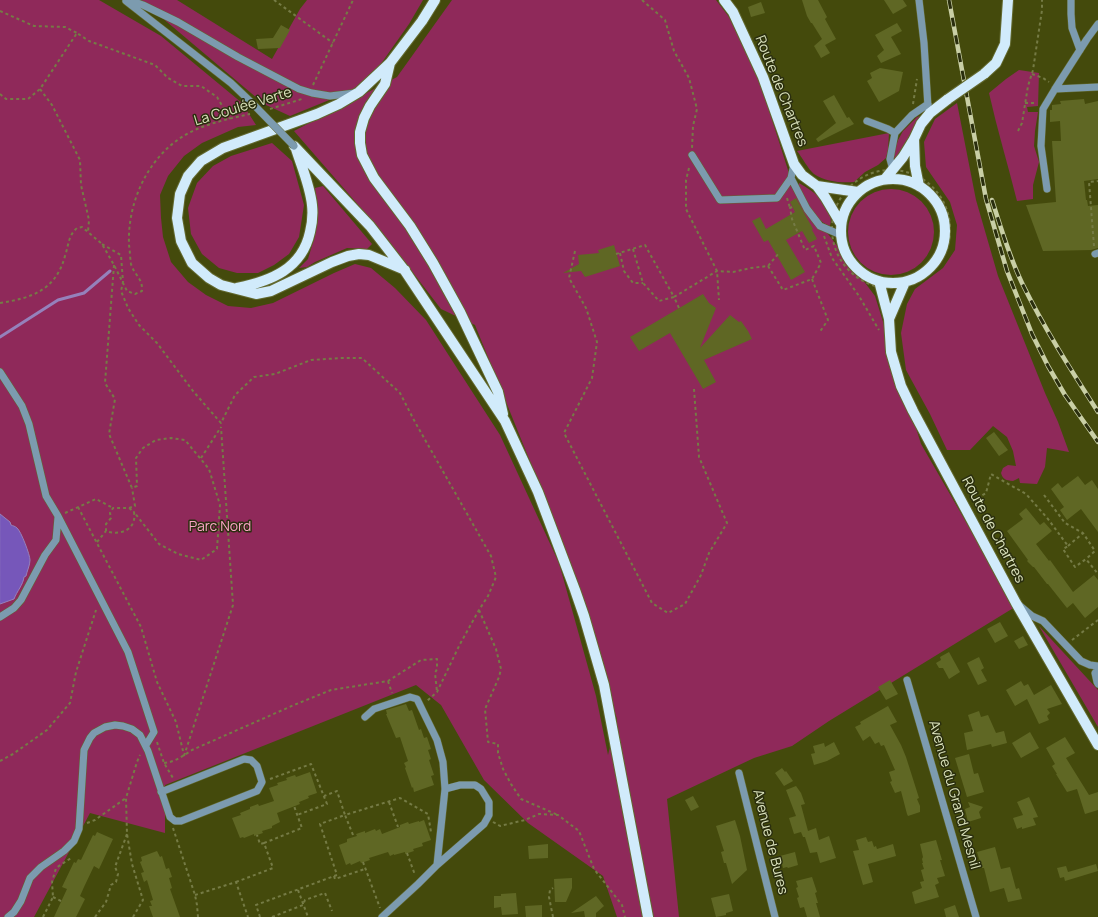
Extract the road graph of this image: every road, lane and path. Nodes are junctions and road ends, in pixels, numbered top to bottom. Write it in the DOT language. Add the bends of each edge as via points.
graph roads {
  1 [pos="125,0"];
  2 [pos="129,0"];
  3 [pos="274,0"];
  4 [pos="353,0"];
  5 [pos="435,0"];
  6 [pos="724,0"];
  7 [pos="919,0"];
  8 [pos="1008,0"];
  9 [pos="1042,0"];
  10 [pos="1072,0"];
  11 [pos="0,11"];
  12 [pos="1098,24"];
  13 [pos="77,33"];
  14 [pos="333,43"];
  15 [pos="1080,50"];
  16 [pos="390,63"];
  17 [pos="1032,74"];
  18 [pos="1098,86"];
  19 [pos="40,89"];
  20 [pos="1054,89"];
  21 [pos="359,92"];
  22 [pos="312,93"];
  23 [pos="0,94"];
  24 [pos="1025,103"];
  25 [pos="1031,103"];
  26 [pos="929,108"];
  27 [pos="264,110"];
  28 [pos="250,114"];
  29 [pos="230,119"];
  30 [pos="867,121"];
  31 [pos="1018,132"];
  32 [pos="895,133"];
  33 [pos="914,139"];
  34 [pos="294,146"];
  35 [pos="692,155"];
  36 [pos="794,164"];
  37 [pos="893,170"];
  38 [pos="792,178"];
  39 [pos="885,179"];
  40 [pos="918,181"];
  41 [pos="1098,181"];
  42 [pos="817,186"];
  43 [pos="846,190"];
  44 [pos="1047,190"];
  45 [pos="858,192"];
  46 [pos="792,207"];
  47 [pos="834,212"];
  48 [pos="841,224"];
  49 [pos="88,232"];
  50 [pos="836,233"];
  51 [pos="102,244"];
  52 [pos="633,249"];
  53 [pos="575,251"];
  54 [pos="620,253"];
  55 [pos="779,253"];
  56 [pos="1096,253"];
  57 [pos="616,254"];
  58 [pos="114,265"];
  59 [pos="768,266"];
  60 [pos="405,270"];
  61 [pos="812,279"];
  62 [pos="123,282"];
  63 [pos="643,283"];
  64 [pos="880,284"];
  65 [pos="904,284"];
  66 [pos="234,288"];
  67 [pos="674,297"];
  68 [pos="0,303"];
  69 [pos="679,308"];
  70 [pos="890,319"];
  71 [pos="819,333"];
  72 [pos="0,372"];
  73 [pos="694,389"];
  74 [pos="505,421"];
  75 [pos="221,423"];
  76 [pos="221,427"];
  77 [pos="201,458"];
  78 [pos="132,488"];
  79 [pos="1044,495"];
  80 [pos="964,505"];
  81 [pos="78,507"];
  82 [pos="113,508"];
  83 [pos="130,508"];
  84 [pos="134,512"];
  85 [pos="58,516"];
  86 [pos="106,531"];
  87 [pos="1083,533"];
  88 [pos="97,542"];
  89 [pos="1068,546"];
  90 [pos="1086,558"];
  91 [pos="1098,574"];
  92 [pos="100,598"];
  93 [pos="1016,603"];
  94 [pos="479,610"];
  95 [pos="0,617"];
  96 [pos="1098,620"];
  97 [pos="1070,642"];
  98 [pos="1098,668"];
  99 [pos="907,680"];
  100 [pos="388,681"];
  101 [pos="1098,684"];
  102 [pos="437,692"];
  103 [pos="395,702"];
  104 [pos="421,706"];
  105 [pos="365,717"];
  106 [pos="154,732"];
  107 [pos="146,745"];
  108 [pos="1098,745"];
  109 [pos="184,756"];
  110 [pos="0,761"];
  111 [pos="164,763"];
  112 [pos="739,773"];
  113 [pos="262,782"];
  114 [pos="178,786"];
  115 [pos="445,789"];
  116 [pos="161,792"];
  117 [pos="324,796"];
  118 [pos="126,798"];
  119 [pos="389,802"];
  120 [pos="294,806"];
  121 [pos="558,814"];
  122 [pos="297,815"];
  123 [pos="345,815"];
  124 [pos="170,817"];
  125 [pos="486,819"];
  126 [pos="79,825"];
  127 [pos="398,827"];
  128 [pos="128,834"];
  129 [pos="257,835"];
  130 [pos="353,835"];
  131 [pos="440,837"];
  132 [pos="264,843"];
  133 [pos="407,854"];
  134 [pos="74,855"];
  135 [pos="363,862"];
  136 [pos="437,865"];
  137 [pos="365,868"];
  138 [pos="334,876"];
  139 [pos="236,882"];
  140 [pos="418,884"];
  141 [pos="553,888"];
  142 [pos="298,890"];
  143 [pos="195,895"];
  144 [pos="53,897"];
  145 [pos="63,902"];
  146 [pos="303,905"];
  147 [pos="332,911"];
  148 [pos="8,917"];
  149 [pos="43,917"];
  150 [pos="95,917"];
  151 [pos="133,917"];
  152 [pos="198,917"];
  153 [pos="248,917"];
  154 [pos="260,917"];
  155 [pos="272,917"];
  156 [pos="308,917"];
  157 [pos="382,917"];
  158 [pos="553,917"];
  159 [pos="625,917"];
  160 [pos="648,917"];
  161 [pos="775,917"];
  162 [pos="976,917"];
  1 -- 34 [label="street, bridge" via="231,83"];
  2 -- 22 [label="street" via="143,4 238,57 299,89"];
  3 -- 14 [label="path"];
  4 -- 14 [label="path, La Coulée Verte"];
  5 -- 16 [label="main road"];
  6 -- 36 [label="main road, Route de Chartres" via="733,12 763,77"];
  7 -- 26 [label="street"];
  8 -- 26 [label="main road, bridge" via="1005,44 996,63 948,99"];
  9 -- 17 [label="path"];
  10 -- 15 [label="street" via="1072,28"];
  11 -- 13 [label="path" via="34,26 66,27"];
  12 -- 15 [label="street"];
  13 -- 19 [label="path"];
  13 -- 29 [label="path" via="89,41 155,65 168,78 182,86 202,86 217,97"];
  14 -- 22 [label="path, La Coulée Verte" via="313,85"];
  15 -- 20 [label="street"];
  16 -- 21 [label="main road"];
  16 -- 74 [label="main road" via="385,84 364,118 360,132 362,155 374,178 410,226 460,312 498,392"];
  17 -- 20 [label="path" via="1048,81"];
  17 -- 24 [label="path"];
  18 -- 20 [label="street"];
  19 -- 23 [label="path" via="28,99 6,99"];
  19 -- 49 [label="path" via="52,105 80,160 81,185 89,220"];
  20 -- 44 [label="street" via="1043,109 1041,146"];
  21 -- 22 [label="street" via="330,96"];
  21 -- 66 [label="main road" via="317,114 223,148 201,161 188,176 180,194 176,218 180,241 192,263 209,278 221,285"];
  22 -- 27 [label="path, La Coulée Verte" via="292,103"];
  24 -- 25 [label="path"];
  24 -- 31 [label="path"];
  26 -- 32 [label="street" via="912,115"];
  26 -- 33 [label="main road"];
  28 -- 29 [label="path, La Coulée Verte"];
  29 -- 62 [label="path, La Coulée Verte" via="197,129 181,138 165,150 153,164 135,200 129,229 131,264 142,284 142,291 135,294 128,291"];
  30 -- 32 [label="street"];
  32 -- 37 [label="street" via="890,159"];
  33 -- 37 [label="main road"];
  33 -- 40 [label="main road"];
  34 -- 60 [label="main road" via="370,226"];
  34 -- 66 [label="main road" via="310,191 312,225 308,241 302,254 282,273 266,281"];
  35 -- 38 [label="street" via="720,200 777,198"];
  36 -- 38 [label="street"];
  36 -- 42 [label="main road, Route de Chartres" via="802,175"];
  37 -- 39 [label="main road"];
  37 -- 40 [label="path" via="904,171"];
  37 -- 43 [label="path" via="865,175"];
  38 -- 50 [label="street" via="807,209 820,226"];
  39 -- 40 [label="main road"];
  39 -- 45 [label="main road" via="870,184"];
  40 -- 65 [label="main road" via="938,206 945,232 943,246 929,269"];
  40 -- 65 [label="path" via="930,184 942,199 949,218 950,237 944,256 932,272 916,283"];
  41 -- 56 [label="path" via="1089,182"];
  42 -- 43 [label="main road, Route de Chartres"];
  42 -- 47 [label="main road, Route de Chartres"];
  43 -- 45 [label="main road, Route de Chartres"];
  43 -- 47 [label="path"];
  45 -- 48 [label="main road" via="844,212"];
  46 -- 61 [label="path" via="792,220 805,250 814,246 821,263"];
  47 -- 48 [label="main road, Route de Chartres"];
  47 -- 50 [label="path" via="832,221"];
  48 -- 50 [label="main road"];
  49 -- 51 [label="path"];
  49 -- 68 [label="path" via="82,227 71,234 62,266 54,280 40,292 21,300"];
  50 -- 64 [label="main road" via="853,264"];
  50 -- 64 [label="path" via="832,240 845,267 868,284"];
  51 -- 58 [label="path"];
  51 -- 62 [label="path" via="121,255"];
  52 -- 54 [label="path"];
  52 -- 63 [label="path"];
  52 -- 67 [label="path" via="644,245"];
  53 -- 73 [label="path" via="568,278 586,308 597,342 592,378 564,433 652,603 668,613 685,604 701,575 709,553 727,523 699,457"];
  54 -- 57 [label="path"];
  54 -- 63 [label="path" via="624,271 633,283"];
  55 -- 59 [label="path"];
  58 -- 62 [label="path"];
  58 -- 78 [label="path" via="105,383 115,399 109,434"];
  59 -- 61 [label="path" via="783,290"];
  59 -- 67 [label="path" via="733,272 717,271"];
  60 -- 66 [label="main road" via="369,255 359,254 332,262 271,291 256,294"];
  60 -- 74 [label="main road"];
  61 -- 71 [label="path" via="828,320"];
  62 -- 75 [label="path" via="120,291 139,325 157,343"];
  63 -- 67 [label="path" via="658,301"];
  64 -- 65 [label="main road"];
  64 -- 65 [label="path" via="897,288"];
  64 -- 70 [label="main road, Route de Chartres"];
  65 -- 70 [label="main road, Route de Chartres"];
  67 -- 69 [label="path"];
  70 -- 80 [label="main road, Route de Chartres" via="891,352 901,386"];
  72 -- 85 [label="street" via="22,406 29,424 46,496"];
  74 -- 160 [label="main road" via="538,492 564,558 604,685"];
  75 -- 76 [label="path"];
  75 -- 94 [label="path" via="235,394 254,377 275,374 311,360 362,358 400,393 491,556 496,577"];
  76 -- 77 [label="path"];
  76 -- 109 [label="path" via="233,605"];
  77 -- 78 [label="path" via="185,440 156,440 143,448 136,458 137,486"];
  77 -- 84 [label="path" via="209,469 220,505 217,549 201,560 178,554 159,544"];
  78 -- 83 [label="path" via="135,506"];
  79 -- 87 [label="path" via="1065,523"];
  80 -- 89 [label="path" via="986,493 991,474 1026,494"];
  80 -- 93 [label="main road, Route de Chartres"];
  81 -- 82 [label="path" via="96,499"];
  81 -- 85 [label="path"];
  81 -- 88 [label="path"];
  82 -- 83 [label="path"];
  82 -- 86 [label="path" via="111,518 106,524"];
  83 -- 84 [label="path"];
  84 -- 86 [label="path" via="134,524 129,528 122,532"];
  85 -- 92 [label="street"];
  85 -- 95 [label="street" via="56,540 21,600"];
  86 -- 88 [label="path"];
  87 -- 89 [label="path"];
  87 -- 90 [label="path" via="1095,551"];
  88 -- 109 [label="path" via="141,627 157,682 176,722"];
  89 -- 90 [label="path" via="1063,550 1075,567"];
  90 -- 91 [label="path"];
  92 -- 106 [label="street" via="128,652"];
  92 -- 110 [label="path" via="76,672 70,703 47,730"];
  93 -- 98 [label="street" via="1043,621 1081,660"];
  93 -- 108 [label="main road, Route de Chartres"];
  94 -- 102 [label="path"];
  94 -- 121 [label="path" via="496,649 501,669 485,710 488,742 498,744 503,769 521,799"];
  96 -- 97 [label="path"];
  98 -- 101 [label="street" via="1095,673"];
  99 -- 162 [label="street, Avenue du Grand Mesnil"];
  100 -- 102 [label="path" via="421,660 437,659"];
  100 -- 103 [label="path"];
  100 -- 109 [label="path" via="331,690 192,750"];
  102 -- 104 [label="path"];
  103 -- 104 [label="street" via="410,697 418,699"];
  103 -- 105 [label="street" via="374,709"];
  104 -- 115 [label="street" via="439,747"];
  106 -- 107 [label="street"];
  106 -- 111 [label="path"];
  107 -- 116 [label="street"];
  107 -- 118 [label="path" via="137,762"];
  107 -- 126 [label="street" via="140,735 132,729 115,725 98,730 90,738 84,750"];
  109 -- 111 [label="path"];
  111 -- 114 [label="path"];
  112 -- 161 [label="street, Avenue de Bures"];
  113 -- 114 [label="street" via="257,766 251,760 244,759"];
  113 -- 117 [label="path" via="311,764"];
  113 -- 124 [label="street" via="257,791 181,821 175,821"];
  114 -- 116 [label="street"];
  115 -- 125 [label="street" via="475,785 481,789 489,802 489,815"];
  115 -- 131 [label="street"];
  116 -- 124 [label="street"];
  117 -- 122 [label="path" via="327,804"];
  117 -- 123 [label="path" via="337,791"];
  118 -- 126 [label="path" via="95,820"];
  118 -- 128 [label="path"];
  119 -- 123 [label="path"];
  119 -- 127 [label="path"];
  119 -- 131 [label="path" via="400,798 428,814 432,836"];
  120 -- 122 [label="path"];
  121 -- 125 [label="path" via="539,814 500,826"];
  121 -- 159 [label="path" via="579,831 594,869 622,905"];
  122 -- 132 [label="path" via="302,828"];
  123 -- 130 [label="path"];
  123 -- 138 [label="path" via="320,824 336,871 337,875"];
  124 -- 143 [label="path"];
  125 -- 136 [label="street" via="484,824"];
  126 -- 148 [label="street" via="74,841 30,878 14,912"];
  128 -- 150 [label="path" via="115,867 118,874 116,882 111,885 106,902"];
  128 -- 151 [label="path" via="132,864 143,900"];
  129 -- 132 [label="path" via="260,844"];
  131 -- 136 [label="street"];
  132 -- 139 [label="path" via="273,868"];
  133 -- 140 [label="path"];
  134 -- 144 [label="path" via="56,868 52,882"];
  135 -- 137 [label="path"];
  136 -- 140 [label="street"];
  137 -- 138 [label="path" via="335,879"];
  137 -- 157 [label="path"];
  138 -- 142 [label="path"];
  139 -- 143 [label="path"];
  139 -- 153 [label="path"];
  140 -- 157 [label="street"];
  141 -- 158 [label="path" via="549,897"];
  142 -- 146 [label="path"];
  142 -- 154 [label="path" via="256,905"];
  143 -- 152 [label="path"];
  144 -- 145 [label="path"];
  144 -- 149 [label="path"];
  146 -- 147 [label="path" via="305,900 325,893"];
  146 -- 155 [label="path"];
  146 -- 156 [label="path"];
}
